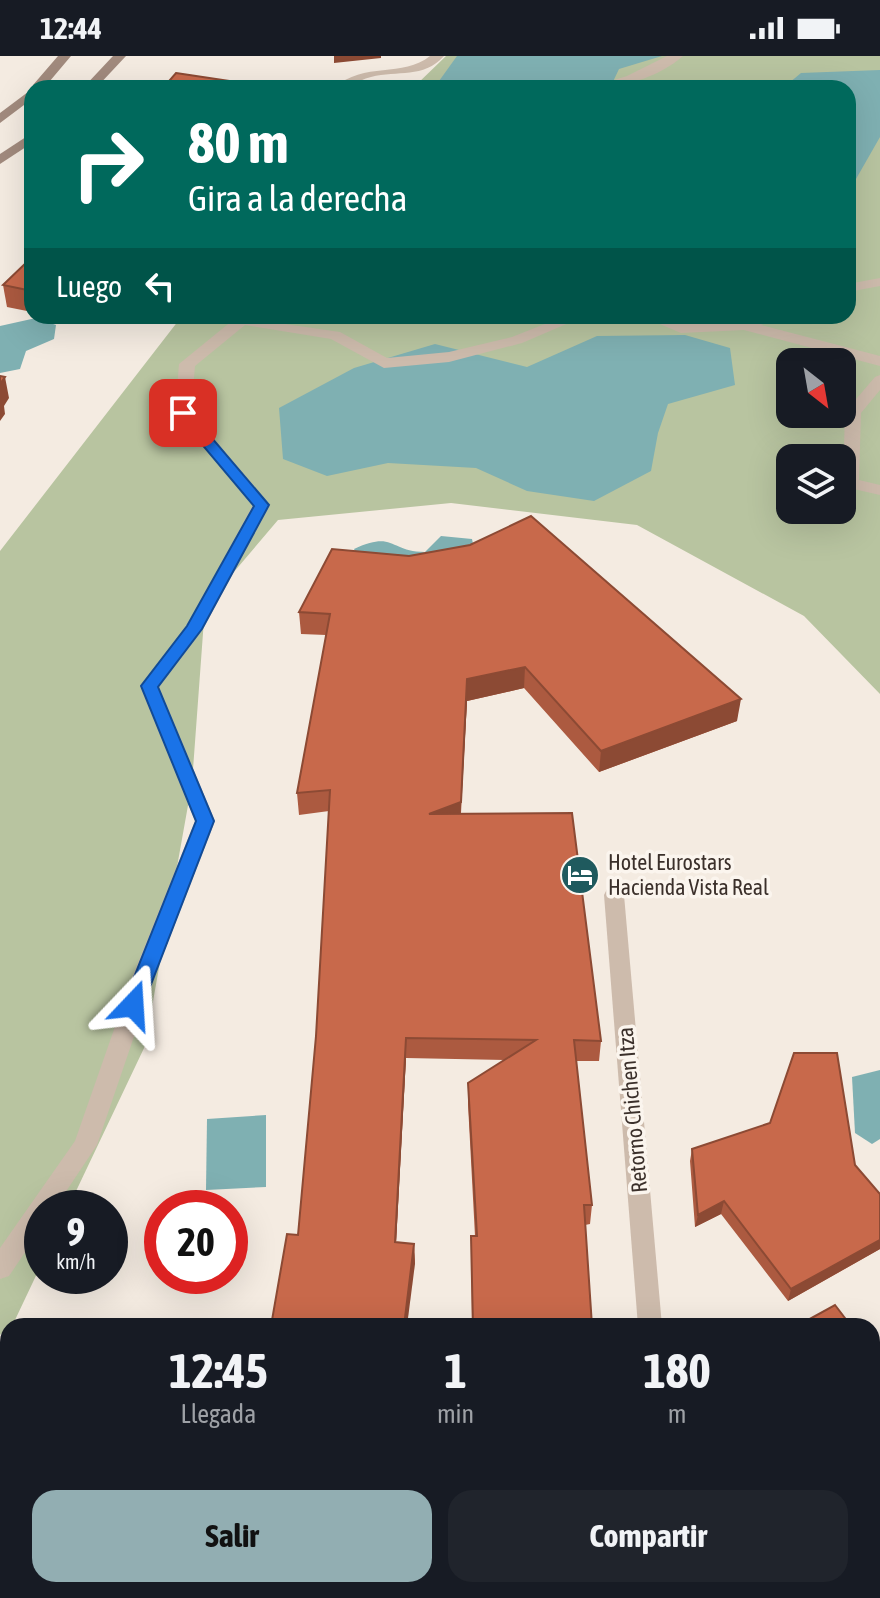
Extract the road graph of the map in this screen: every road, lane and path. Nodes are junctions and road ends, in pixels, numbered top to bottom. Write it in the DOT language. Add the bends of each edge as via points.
graph roads {
  1 [pos="65,56"];
  2 [pos="120,56"];
  3 [pos="438,56"];
  4 [pos="677,56"];
  5 [pos="44,80"];
  6 [pos="97,80"];
  7 [pos="355,80"];
  8 [pos="627,80"];
  9 [pos="24,100"];
  10 [pos="0,119"];
  11 [pos="24,143"];
  12 [pos="0,160"];
  13 [pos="880,282"];
  14 [pos="856,286"];
  15 [pos="233,324"];
  16 [pos="274,324"];
  17 [pos="558,324"];
  18 [pos="670,324"];
  19 [pos="748,324"];
  20 [pos="744,325"];
  21 [pos="880,361"];
  22 [pos="880,380"];
  23 [pos="880,490"];
  24 [pos="614,895"];
  25 [pos="0,1268"];
  26 [pos="649,1318"];
  1 -- 5 [label="main road"];
  2 -- 6 [label="main road"];
  3 -- 7 [label="street" via="423,68"];
  4 -- 8 [label="street"];
  9 -- 10 [label="main road"];
  11 -- 12 [label="main road"];
  13 -- 14 [label="street"];
  15 -- 25 [label="street" via="187,364 183,413 262,505 194,629 149,686 205,821 85,1145"];
  16 -- 17 [label="street" via="335,335 384,363 449,357"];
  18 -- 20 [label="street"];
  19 -- 20 [label="street"];
  20 -- 21 [label="street"];
  22 -- 23 [label="street" via="853,412 851,483"];
  24 -- 26 [label="street, Retorno Chichen Itza"];
}
